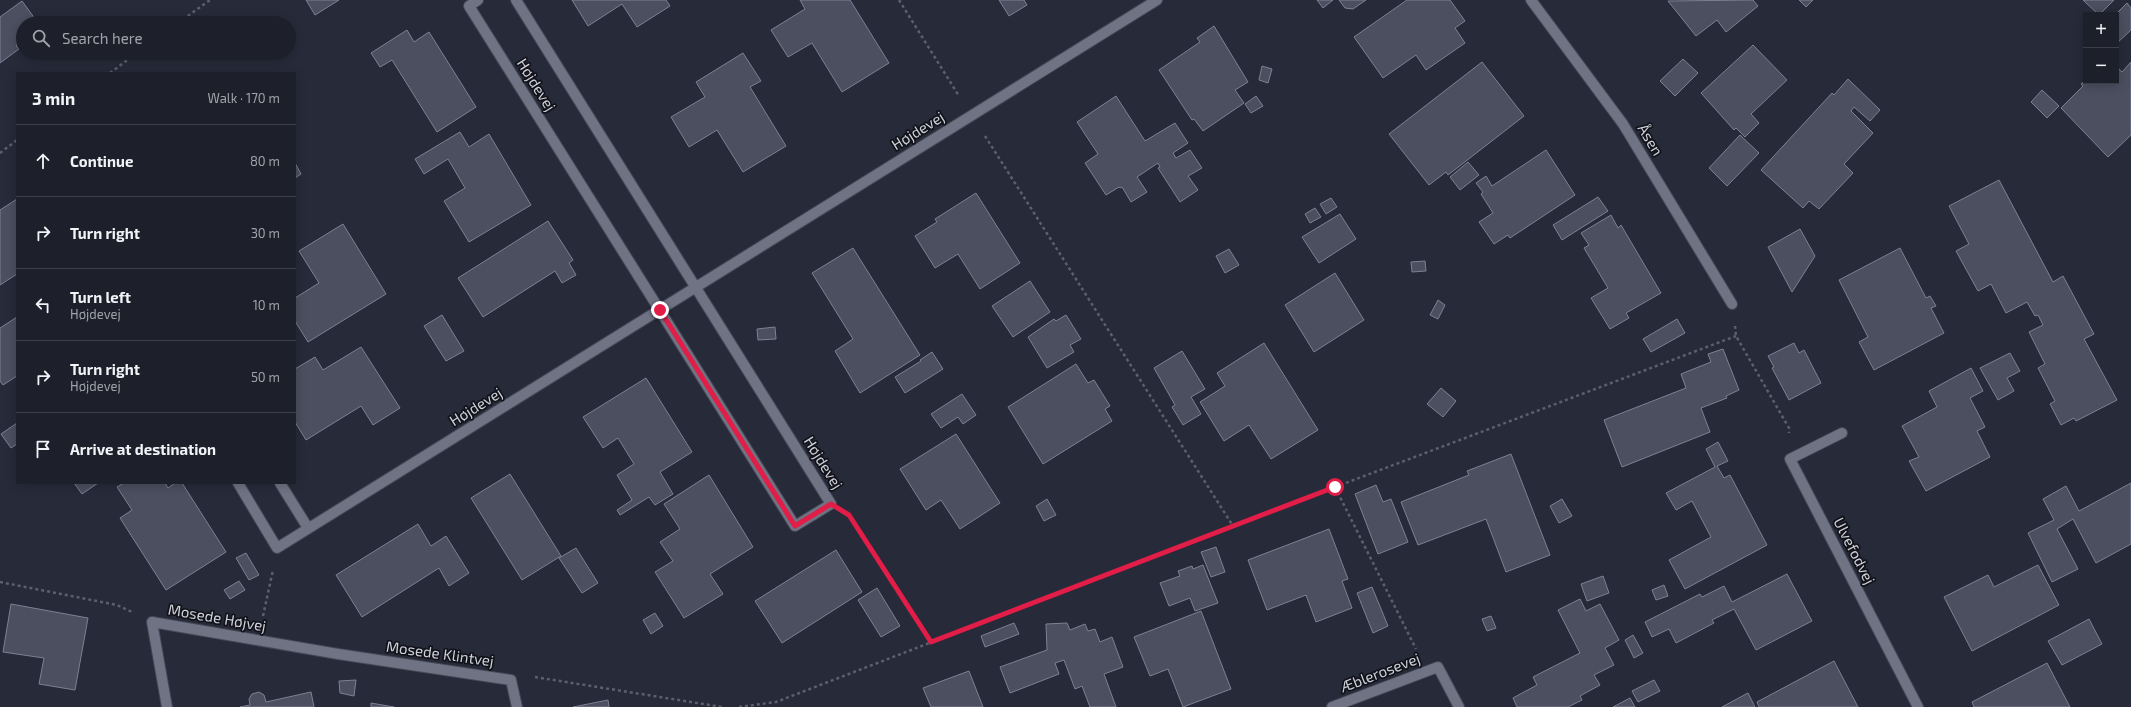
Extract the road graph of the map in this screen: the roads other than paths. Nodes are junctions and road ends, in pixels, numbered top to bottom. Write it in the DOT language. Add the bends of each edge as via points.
graph roads {
  1 [pos="478,0"];
  2 [pos="516,0"];
  3 [pos="1157,0"];
  4 [pos="1531,0"];
  5 [pos="696,288"];
  6 [pos="1732,304"];
  7 [pos="660,310"];
  8 [pos="1842,433"];
  9 [pos="239,484"];
  10 [pos="281,484"];
  11 [pos="308,528"];
  12 [pos="338,654"];
  13 [pos="167,707"];
  14 [pos="517,707"];
  15 [pos="1332,707"];
  16 [pos="1459,707"];
  17 [pos="1918,707"];
  1 -- 7 [label="street, Højdevej" via="469,6"];
  2 -- 5 [label="street, Højdevej"];
  3 -- 5 [label="street, Højdevej"];
  4 -- 6 [label="street, Åsen" via="1623,124"];
  5 -- 7 [label="street, Højdevej"];
  5 -- 7 [label="street, Højdevej" via="831,504 795,526"];
  7 -- 11 [label="street, Højdevej"];
  8 -- 17 [label="street, Ulvefodvej" via="1790,460"];
  9 -- 11 [label="street, Højdevej" via="277,548"];
  10 -- 11 [label="street"];
  12 -- 13 [label="street, Mosede Højvej" via="152,622"];
  12 -- 14 [label="street, Mosede Klintvej" via="511,680"];
  15 -- 16 [label="street, Æblerosevej" via="1438,667"];
}
